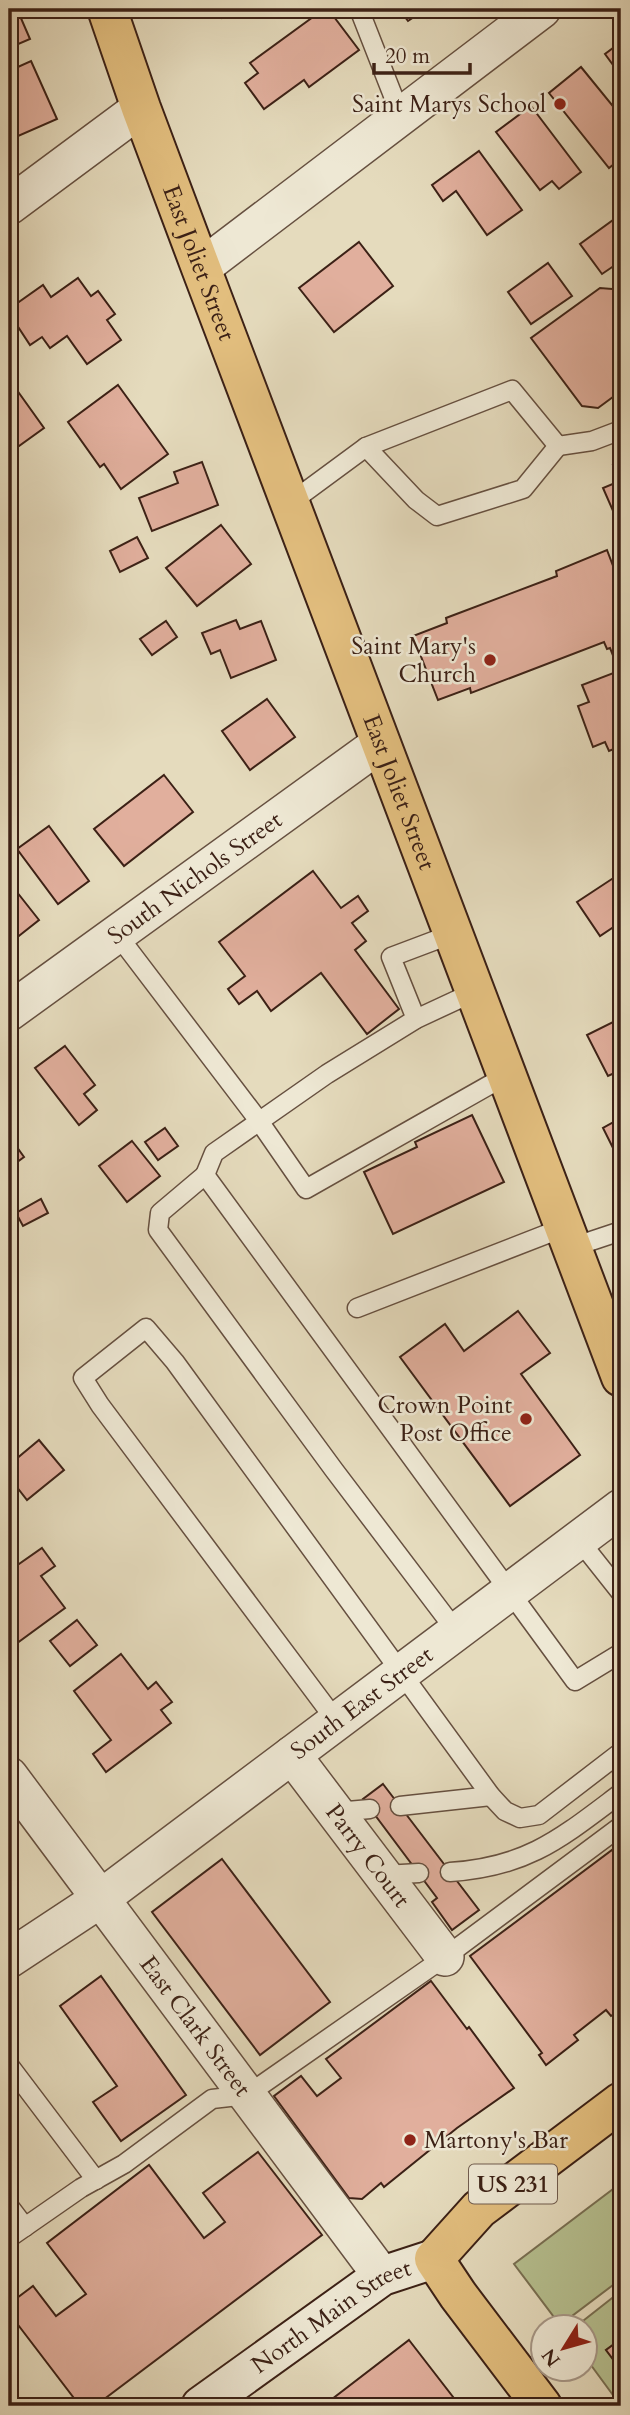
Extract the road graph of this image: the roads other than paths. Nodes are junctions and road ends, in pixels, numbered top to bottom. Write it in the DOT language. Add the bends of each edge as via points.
graph roads {
  1 [pos="107,9"];
  2 [pos="359,9"];
  3 [pos="542,9"];
  4 [pos="141,108"];
  5 [pos="401,116"];
  6 [pos="9,206"];
  7 [pos="201,268"];
  8 [pos="621,430"];
  9 [pos="558,446"];
  10 [pos="366,447"];
  11 [pos="290,503"];
  12 [pos="381,743"];
  13 [pos="116,933"];
  14 [pos="453,934"];
  15 [pos="474,992"];
  16 [pos="9,1012"];
  17 [pos="415,1018"];
  18 [pos="507,1075"];
  19 [pos="259,1121"];
  20 [pos="205,1175"];
  21 [pos="621,1231"];
  22 [pos="569,1237"];
  23 [pos="357,1308"];
  24 [pos="621,1377"];
  25 [pos="621,1508"];
  26 [pos="579,1539"];
  27 [pos="509,1591"];
  28 [pos="621,1593"];
  29 [pos="456,1631"];
  30 [pos="621,1653"];
  31 [pos="402,1674"];
  32 [pos="337,1722"];
  33 [pos="621,1752"];
  34 [pos="292,1755"];
  35 [pos="13,1791"];
  36 [pos="621,1793"];
  37 [pos="492,1796"];
  38 [pos="400,1806"];
  39 [pos="621,1826"];
  40 [pos="450,1872"];
  41 [pos="419,1873"];
  42 [pos="384,1875"];
  43 [pos="100,1899"];
  44 [pos="445,1957"];
  45 [pos="9,1959"];
  46 [pos="9,2065"];
  47 [pos="247,2095"];
  48 [pos="621,2102"];
  49 [pos="96,2180"];
  50 [pos="9,2206"];
  51 [pos="25,2227"];
  52 [pos="9,2238"];
  53 [pos="434,2259"];
  54 [pos="382,2276"];
  55 [pos="201,2406"];
  56 [pos="542,2406"];
  1 -- 4 [label="main road, East Joliet Street"];
  2 -- 5 [label="lane"];
  3 -- 5 [label="street"];
  4 -- 6 [label="street"];
  4 -- 7 [label="main road, East Joliet Street"];
  5 -- 7 [label="street"];
  7 -- 11 [label="main road, East Joliet Street"];
  8 -- 9 [label="lane" via="593,441"];
  9 -- 10 [label="lane" via="512,390"];
  9 -- 10 [label="lane" via="523,489 437,516"];
  10 -- 11 [label="lane"];
  11 -- 12 [label="main road, East Joliet Street"];
  12 -- 13 [label="street, South Nichols Street"];
  12 -- 14 [label="main road, East Joliet Street"];
  13 -- 16 [label="street, South Nichols Street"];
  13 -- 19 [label="lane"];
  14 -- 15 [label="main road, East Joliet Street"];
  14 -- 17 [label="lane" via="391,957"];
  15 -- 17 [label="lane"];
  15 -- 18 [label="main road, East Joliet Street"];
  17 -- 19 [label="lane"];
  18 -- 19 [label="lane" via="306,1189"];
  18 -- 22 [label="main road, East Joliet Street"];
  19 -- 20 [label="lane" via="214,1153"];
  20 -- 27 [label="lane"];
  20 -- 29 [label="lane" via="160,1213 158,1230"];
  21 -- 22 [label="lane"];
  22 -- 23 [label="lane"];
  22 -- 24 [label="main road, East Joliet Street"];
  25 -- 26 [label="street, South East Street"];
  26 -- 27 [label="street, South East Street"];
  26 -- 28 [label="lane"];
  27 -- 29 [label="street, South East Street"];
  27 -- 30 [label="lane" via="575,1681"];
  29 -- 31 [label="street, South East Street"];
  31 -- 32 [label="street, South East Street"];
  31 -- 32 [label="lane" via="146,1328 83,1378"];
  31 -- 37 [label="lane"];
  32 -- 34 [label="street, South East Street"];
  33 -- 37 [label="lane" via="539,1815 520,1818 505,1811"];
  34 -- 42 [label="street, Parry Court" via="353,1810"];
  34 -- 43 [label="street, South East Street"];
  35 -- 43 [label="street, East Clark Street"];
  36 -- 40 [label="lane" via="551,1844 525,1857 484,1869"];
  37 -- 38 [label="lane"];
  39 -- 44 [label="lane"];
  41 -- 42 [label="lane"];
  42 -- 44 [label="street, Parry Court"];
  43 -- 45 [label="street, South East Street"];
  43 -- 47 [label="street, East Clark Street"];
  44 -- 47 [label="lane"];
  46 -- 49 [label="lane"];
  47 -- 49 [label="lane" via="212,2099"];
  47 -- 54 [label="street, East Clark Street"];
  48 -- 53 [label="main road, US 231" via="480,2210"];
  49 -- 51 [label="lane"];
  50 -- 51 [label="lane"];
  51 -- 52 [label="lane"];
  53 -- 54 [label="main road, North Main Street"];
  53 -- 56 [label="main road"];
  54 -- 55 [label="main road, North Main Street"];
}
